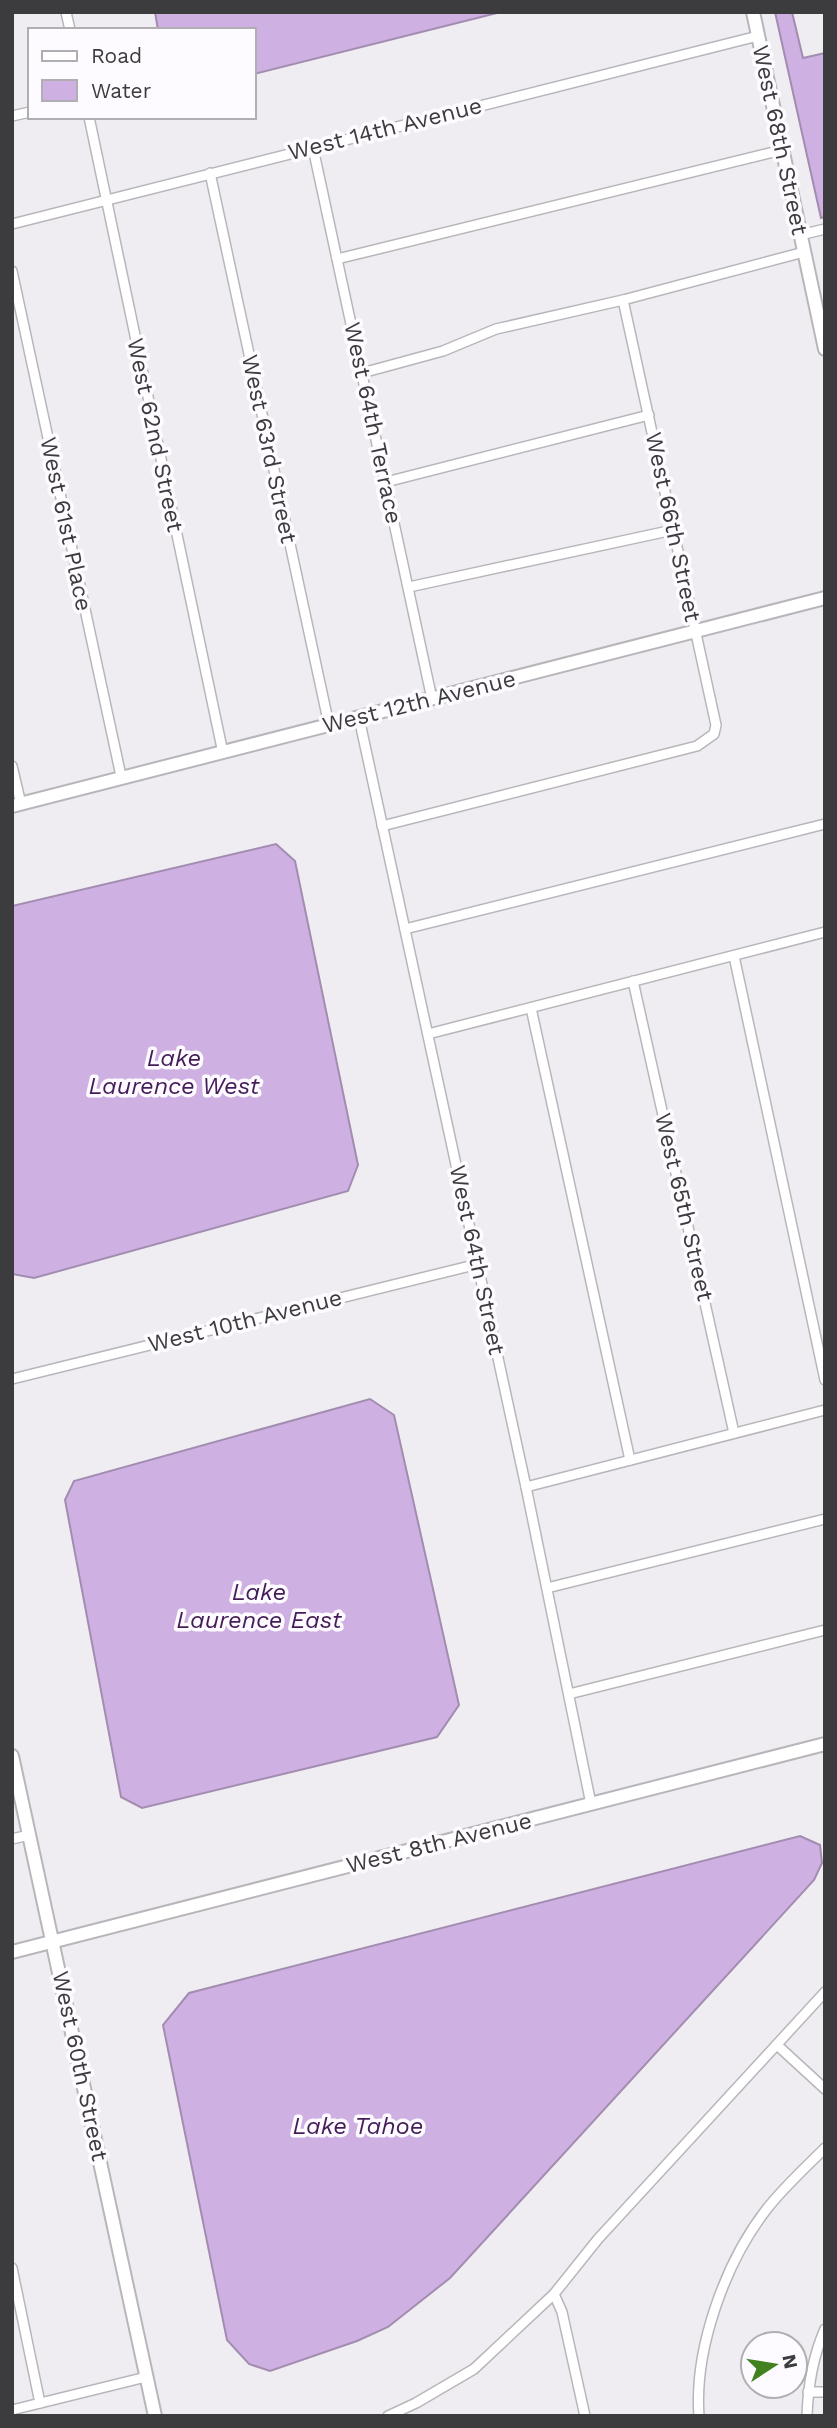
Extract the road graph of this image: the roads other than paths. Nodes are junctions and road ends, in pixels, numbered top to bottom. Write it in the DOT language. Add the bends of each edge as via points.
graph roads {
  1 [pos="753,12"];
  2 [pos="758,36"];
  3 [pos="89,119"];
  4 [pos="313,148"];
  5 [pos="782,150"];
  6 [pos="209,173"];
  7 [pos="106,201"];
  8 [pos="12,224"];
  9 [pos="825,229"];
  10 [pos="800,235"];
  11 [pos="804,252"];
  12 [pos="337,259"];
  13 [pos="12,271"];
  14 [pos="623,300"];
  15 [pos="825,349"];
  16 [pos="362,373"];
  17 [pos="649,415"];
  18 [pos="386,482"];
  19 [pos="673,530"];
  20 [pos="409,587"];
  21 [pos="825,598"];
  22 [pos="696,631"];
  23 [pos="432,699"];
  24 [pos="359,718"];
  25 [pos="329,725"];
  26 [pos="223,753"];
  27 [pos="12,766"];
  28 [pos="121,776"];
  29 [pos="16,805"];
  30 [pos="825,824"];
  31 [pos="382,826"];
  32 [pos="405,929"];
  33 [pos="825,932"];
  34 [pos="734,956"];
  35 [pos="633,981"];
  36 [pos="531,1008"];
  37 [pos="428,1034"];
  38 [pos="478,1264"];
  39 [pos="12,1379"];
  40 [pos="825,1380"];
  41 [pos="825,1410"];
  42 [pos="734,1433"];
  43 [pos="630,1460"];
  44 [pos="526,1487"];
  45 [pos="825,1519"];
  46 [pos="547,1588"];
  47 [pos="825,1630"];
  48 [pos="569,1694"];
  49 [pos="825,1744"];
  50 [pos="12,1756"];
  51 [pos="591,1804"];
  52 [pos="29,1835"];
  53 [pos="12,1839"];
  54 [pos="53,1941"];
  55 [pos="12,1952"];
  56 [pos="825,1992"];
  57 [pos="777,2045"];
  58 [pos="825,2089"];
  59 [pos="825,2148"];
  60 [pos="12,2268"];
  61 [pos="554,2294"];
  62 [pos="15,2297"];
  63 [pos="825,2329"];
  64 [pos="146,2377"];
  65 [pos="809,2386"];
  66 [pos="40,2403"];
  67 [pos="12,2410"];
  68 [pos="155,2416"];
  69 [pos="387,2416"];
  70 [pos="585,2416"];
  71 [pos="699,2416"];
  1 -- 2 [label="street, West 68th Street"];
  2 -- 4 [label="street, West 14th Avenue"];
  2 -- 5 [label="street, West 68th Street"];
  3 -- 7 [label="street, West 62nd Street"];
  4 -- 6 [label="street, West 14th Avenue"];
  4 -- 12 [label="street, West 64th Terrace"];
  5 -- 10 [label="street, West 68th Street"];
  5 -- 12 [label="street"];
  6 -- 7 [label="street, West 14th Avenue"];
  6 -- 25 [label="street, West 63rd Street"];
  7 -- 8 [label="street, West 14th Avenue"];
  7 -- 26 [label="street, West 62nd Street"];
  9 -- 10 [label="street"];
  10 -- 11 [label="street, West 68th Street"];
  11 -- 14 [label="street"];
  11 -- 15 [label="street, West 68th Street"];
  12 -- 16 [label="street, West 64th Terrace"];
  13 -- 28 [label="street, West 61st Place"];
  14 -- 16 [label="street" via="496,329 443,351"];
  14 -- 17 [label="street, West 66th Street"];
  16 -- 18 [label="street, West 64th Terrace"];
  17 -- 18 [label="street"];
  17 -- 19 [label="street, West 66th Street"];
  18 -- 20 [label="street, West 64th Terrace"];
  19 -- 20 [label="street"];
  19 -- 22 [label="street, West 66th Street"];
  20 -- 23 [label="street, West 64th Terrace"];
  21 -- 22 [label="street, West 12th Avenue"];
  22 -- 23 [label="street, West 12th Avenue"];
  22 -- 31 [label="street, West 66th Street" via="716,725 714,734 697,746"];
  23 -- 24 [label="street, West 12th Avenue"];
  24 -- 25 [label="street, West 12th Avenue"];
  24 -- 31 [label="street, West 64th Street"];
  25 -- 26 [label="street, West 12th Avenue"];
  26 -- 28 [label="street, West 12th Avenue"];
  27 -- 29 [label="street"];
  28 -- 29 [label="street, West 12th Avenue"];
  30 -- 32 [label="street"];
  31 -- 32 [label="street, West 64th Street"];
  32 -- 37 [label="street, West 64th Street"];
  33 -- 34 [label="street"];
  34 -- 35 [label="street"];
  34 -- 40 [label="street"];
  35 -- 36 [label="street"];
  35 -- 42 [label="street, West 65th Street"];
  36 -- 37 [label="street"];
  36 -- 43 [label="street"];
  37 -- 38 [label="street, West 64th Street"];
  38 -- 39 [label="street, West 10th Avenue"];
  38 -- 44 [label="street, West 64th Street"];
  41 -- 42 [label="street"];
  42 -- 43 [label="street"];
  43 -- 44 [label="street"];
  44 -- 46 [label="street, West 64th Street"];
  45 -- 46 [label="street"];
  46 -- 48 [label="street, West 64th Street"];
  47 -- 48 [label="street"];
  48 -- 51 [label="street, West 64th Street"];
  49 -- 51 [label="street, West 8th Avenue"];
  50 -- 52 [label="street, West 60th Street"];
  51 -- 54 [label="street, West 8th Avenue"];
  52 -- 53 [label="street"];
  52 -- 54 [label="street, West 60th Street"];
  54 -- 55 [label="street, West 8th Avenue"];
  54 -- 64 [label="street, West 60th Street"];
  56 -- 57 [label="street"];
  57 -- 58 [label="street"];
  57 -- 61 [label="street" via="598,2239"];
  59 -- 71 [label="street" via="766,2211 718,2297 701,2368"];
  60 -- 62 [label="street"];
  61 -- 69 [label="street" via="474,2369"];
  61 -- 70 [label="street"];
  62 -- 66 [label="street"];
  63 -- 65 [label="street"];
  64 -- 66 [label="street"];
  64 -- 68 [label="street, West 60th Street"];
  66 -- 67 [label="street"];
}
